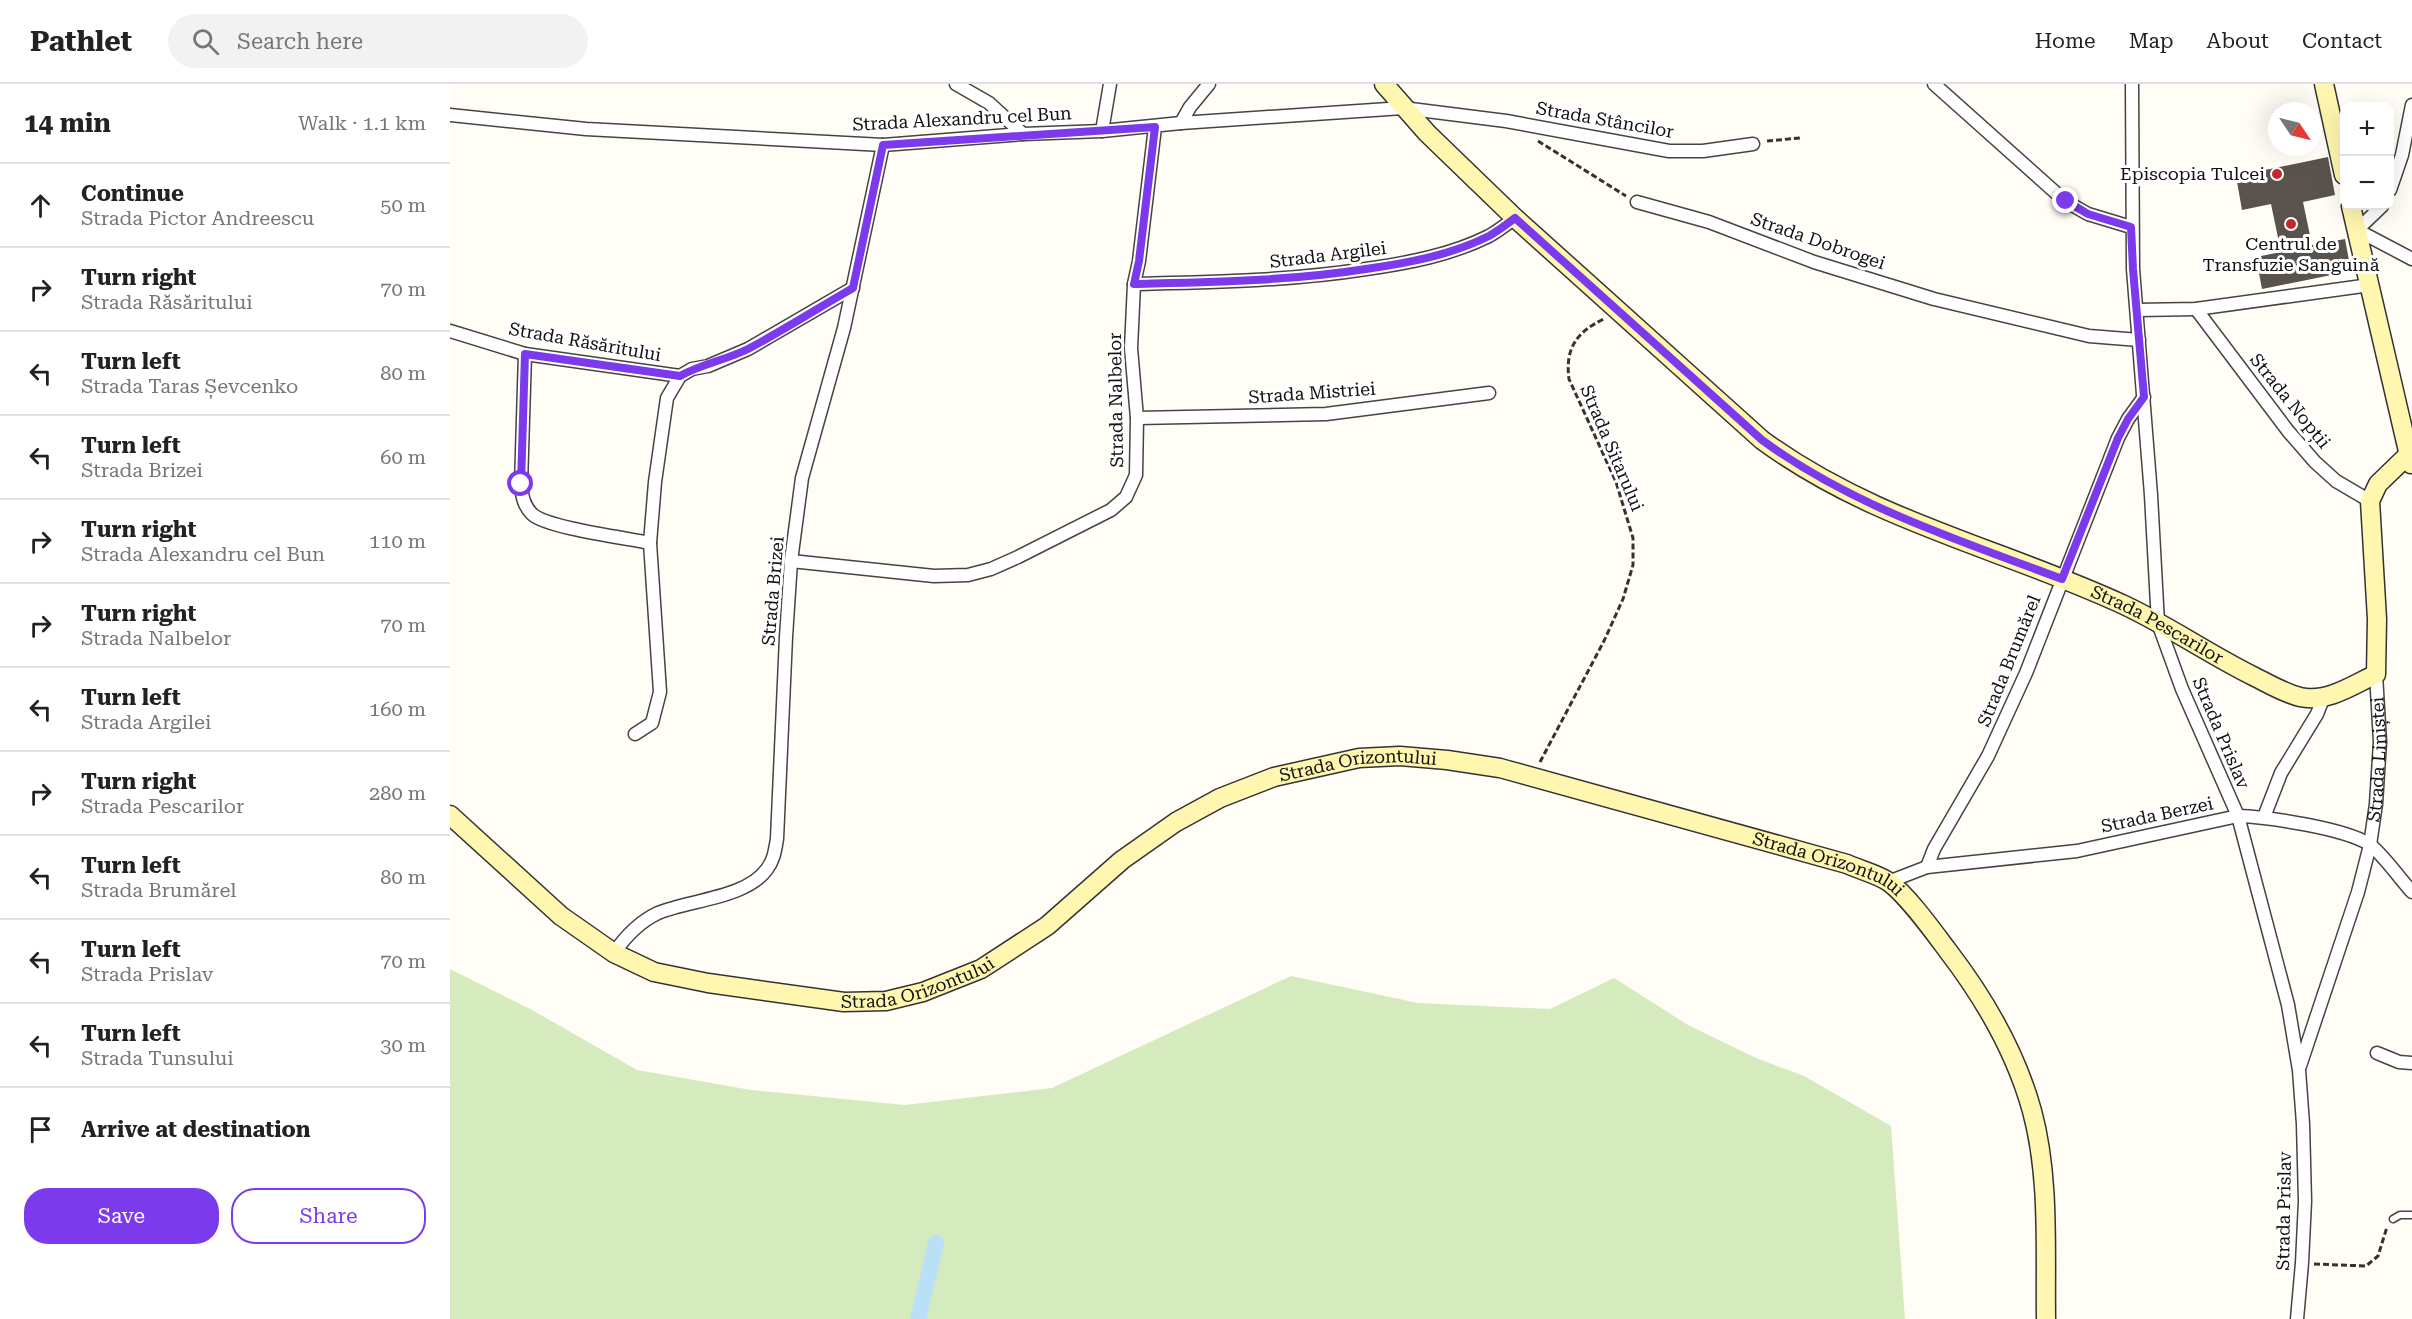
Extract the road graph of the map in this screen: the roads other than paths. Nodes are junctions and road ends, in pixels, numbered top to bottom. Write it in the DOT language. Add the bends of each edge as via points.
graph roads {
  1 [pos="956,84"];
  2 [pos="1110,84"];
  3 [pos="1209,84"];
  4 [pos="1384,84"];
  5 [pos="1934,84"];
  6 [pos="2132,84"];
  7 [pos="2324,84"];
  8 [pos="2412,105"];
  9 [pos="1403,108"];
  10 [pos="450,115"];
  11 [pos="1181,123"];
  12 [pos="1155,127"];
  13 [pos="1102,131"];
  14 [pos="1023,134"];
  15 [pos="1753,144"];
  16 [pos="883,145"];
  17 [pos="2340,156"];
  18 [pos="2394,178"];
  19 [pos="1637,202"];
  20 [pos="2352,210"];
  21 [pos="2378,210"];
  22 [pos="1515,218"];
  23 [pos="2131,227"];
  24 [pos="2357,230"];
  25 [pos="2412,259"];
  26 [pos="1134,284"];
  27 [pos="2370,285"];
  28 [pos="853,288"];
  29 [pos="2196,309"];
  30 [pos="2137,310"];
  31 [pos="450,331"];
  32 [pos="2139,340"];
  33 [pos="525,354"];
  34 [pos="680,376"];
  35 [pos="1489,393"];
  36 [pos="2144,397"];
  37 [pos="1137,418"];
  38 [pos="2408,434"];
  39 [pos="2410,461"];
  40 [pos="2370,501"];
  41 [pos="650,543"];
  42 [pos="791,561"];
  43 [pos="2062,579"];
  44 [pos="2158,623"];
  45 [pos="2376,674"];
  46 [pos="2323,699"];
  47 [pos="635,734"];
  48 [pos="450,815"];
  49 [pos="2238,816"];
  50 [pos="2264,817"];
  51 [pos="2370,844"];
  52 [pos="1926,867"];
  53 [pos="1888,882"];
  54 [pos="2412,892"];
  55 [pos="614,953"];
  56 [pos="2377,1053"];
  57 [pos="2411,1066"];
  58 [pos="2299,1070"];
  59 [pos="2412,1215"];
  60 [pos="2393,1219"];
  61 [pos="2046,1319"];
  62 [pos="2297,1319"];
  1 -- 14 [label="street" via="989,103"];
  2 -- 13 [label="street"];
  3 -- 11 [label="street"];
  4 -- 9 [label="street, Strada Pescarilor"];
  5 -- 23 [label="street" via="2066,201 2088,214"];
  6 -- 23 [label="street, Strada Prislav"];
  7 -- 17 [label="street"];
  8 -- 18 [label="street"];
  9 -- 11 [label="street, Strada Alexandru cel Bun"];
  9 -- 15 [label="street, Strada Stâncilor" via="1506,120 1669,151"];
  9 -- 22 [label="street, Strada Pescarilor"];
  10 -- 16 [label="street, Strada Alexandru cel Bun" via="586,129"];
  11 -- 12 [label="street, Strada Alexandru cel Bun"];
  12 -- 13 [label="street, Strada Alexandru cel Bun"];
  12 -- 26 [label="street, Strada Nalbelor"];
  13 -- 14 [label="street, Strada Alexandru cel Bun"];
  14 -- 16 [label="street, Strada Alexandru cel Bun"];
  16 -- 28 [label="street, Strada Brizei"];
  19 -- 32 [label="street, Strada Dobrogei" via="1709,222 1814,262 1944,301 2090,336"];
  20 -- 24 [label="street"];
  21 -- 24 [label="street"];
  22 -- 26 [label="street, Strada Argilei" via="1467,246 1407,263 1305,278"];
  22 -- 43 [label="street, Strada Pescarilor" via="1762,440 1797,465 1887,512"];
  23 -- 30 [label="street, Strada Prislav"];
  24 -- 25 [label="street"];
  24 -- 27 [label="street"];
  26 -- 37 [label="street, Strada Nalbelor" via="1131,348"];
  27 -- 29 [label="street"];
  27 -- 38 [label="street"];
  28 -- 34 [label="street" via="748,349"];
  28 -- 42 [label="street, Strada Brizei" via="802,478"];
  29 -- 30 [label="street"];
  29 -- 40 [label="street, Strada Nopții" via="2315,462 2336,481"];
  30 -- 32 [label="street, Strada Prislav"];
  31 -- 33 [label="street, Strada Răsăritului"];
  32 -- 36 [label="street, Strada Prislav"];
  33 -- 34 [label="street, Strada Răsăritului"];
  33 -- 41 [label="street" via="521,484 527,508 543,521"];
  34 -- 41 [label="street" via="668,398"];
  35 -- 37 [label="street, Strada Mistriei" via="1326,414"];
  36 -- 43 [label="street, Strada Brumărel" via="2118,438"];
  36 -- 44 [label="street, Strada Prislav"];
  37 -- 42 [label="street, Strada Nalbelor" via="1136,475 1126,497 1103,514 991,569 968,575 934,576"];
  38 -- 39 [label="street"];
  39 -- 40 [label="street" via="2378,484"];
  40 -- 45 [label="street, Strada Liniștei" via="2378,619"];
  41 -- 47 [label="street" via="660,692 652,723"];
  42 -- 55 [label="street, Strada Brizei" via="774,856 756,881 657,914 627,934"];
  43 -- 44 [label="street, Strada Pescarilor"];
  43 -- 52 [label="street, Strada Brumărel" via="2026,673 1988,756"];
  44 -- 46 [label="street, Strada Pescarilor" via="2276,687 2300,697"];
  44 -- 49 [label="street, Strada Prislav" via="2182,689"];
  45 -- 46 [label="street"];
  45 -- 51 [label="street, Strada Liniștei" via="2380,742"];
  46 -- 50 [label="street" via="2281,773"];
  48 -- 55 [label="street, Strada Orizontului" via="561,916"];
  49 -- 50 [label="street, Strada Berzei"];
  49 -- 52 [label="street, Strada Berzei" via="2078,851"];
  49 -- 58 [label="street, Strada Prislav" via="2288,1005"];
  50 -- 51 [label="street, Strada Berzei"];
  51 -- 54 [label="street"];
  51 -- 58 [label="street, Strada Liniștei"];
  52 -- 53 [label="street, Strada Berzei"];
  53 -- 55 [label="street, Strada Orizontului" via="1847,864 1489,766 1401,756 1359,758 1274,777 1220,798 1176,822 1122,860 1047,926 981,969 923,992 886,1001 844,1002 654,972"];
  53 -- 61 [label="street, Strada Orizontului" via="1963,970 2002,1034 2020,1075 2040,1153"];
  56 -- 57 [label="street"];
  58 -- 62 [label="street, Strada Prislav" via="2305,1201"];
  59 -- 60 [label="lane"];
}
